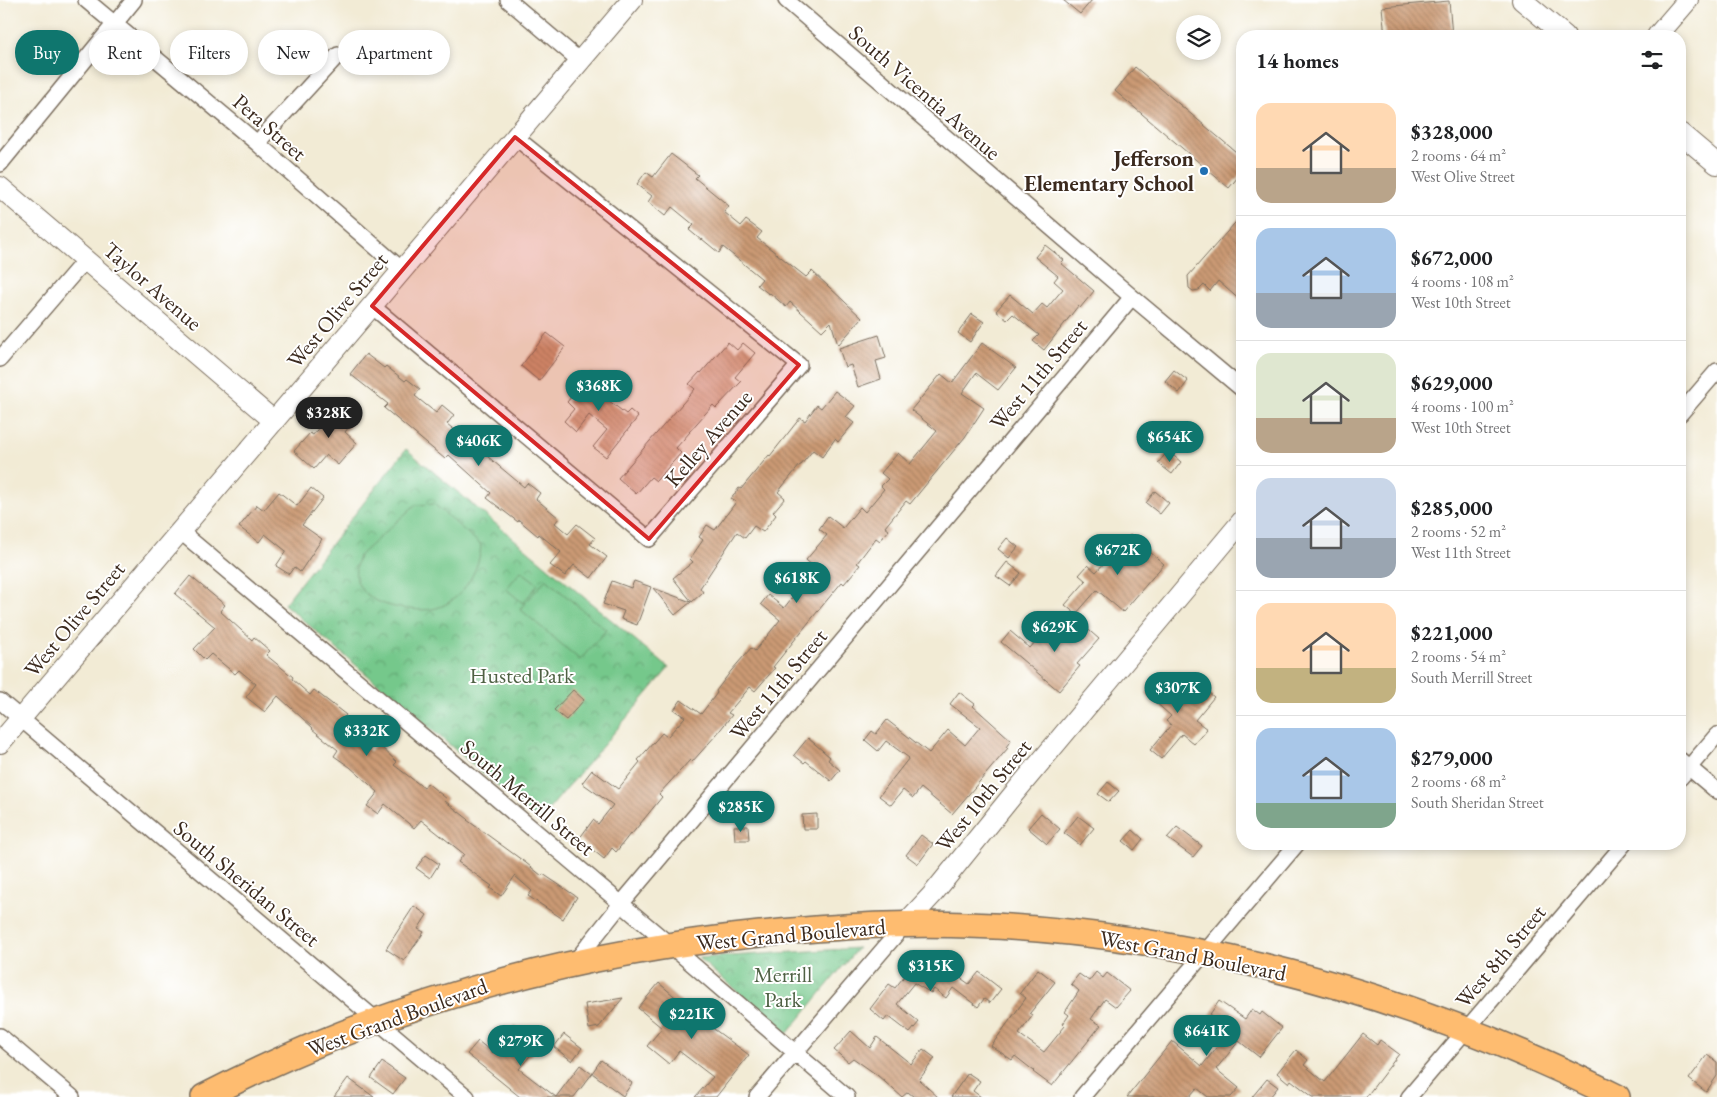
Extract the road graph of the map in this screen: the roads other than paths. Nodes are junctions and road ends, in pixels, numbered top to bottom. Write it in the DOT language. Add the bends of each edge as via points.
graph roads {
  1 [pos="86,0"];
  2 [pos="134,0"];
  3 [pos="508,0"];
  4 [pos="632,0"];
  5 [pos="786,0"];
  6 [pos="1522,0"];
  7 [pos="1688,0"];
  8 [pos="113,23"];
  9 [pos="1558,30"];
  10 [pos="1662,30"];
  11 [pos="338,55"];
  12 [pos="580,61"];
  13 [pos="515,136"];
  14 [pos="1686,138"];
  15 [pos="258,143"];
  16 [pos="0,164"];
  17 [pos="1717,164"];
  18 [pos="0,187"];
  19 [pos="86,259"];
  20 [pos="402,270"];
  21 [pos="1132,297"];
  22 [pos="372,306"];
  23 [pos="0,360"];
  24 [pos="1717,370"];
  25 [pos="1236,384"];
  26 [pos="1686,407"];
  27 [pos="274,421"];
  28 [pos="1236,528"];
  29 [pos="180,531"];
  30 [pos="0,701"];
  31 [pos="21,718"];
  32 [pos="1717,735"];
  33 [pos="0,743"];
  34 [pos="1686,765"];
  35 [pos="1686,770"];
  36 [pos="1717,791"];
  37 [pos="1292,850"];
  38 [pos="1619,850"];
  39 [pos="620,904"];
  40 [pos="905,924"];
  41 [pos="670,945"];
  42 [pos="1203,954"];
  43 [pos="574,962"];
  44 [pos="377,1021"];
  45 [pos="1467,1029"];
  46 [pos="0,1036"];
  47 [pos="795,1052"];
  48 [pos="72,1097"];
  49 [pos="204,1097"];
  50 [pos="467,1097"];
  51 [pos="757,1097"];
  52 [pos="847,1097"];
  53 [pos="1082,1097"];
  54 [pos="1409,1097"];
  55 [pos="1617,1097"];
  1 -- 8 [label="street, Pera Street"];
  2 -- 8 [label="street"];
  3 -- 12 [label="street"];
  4 -- 12 [label="street, West Olive Street"];
  5 -- 21 [label="street, South Vicentia Avenue"];
  6 -- 9 [label="street"];
  7 -- 10 [label="street"];
  8 -- 15 [label="street, Pera Street"];
  8 -- 16 [label="street"];
  11 -- 15 [label="street"];
  12 -- 13 [label="street, West Olive Street"];
  13 -- 20 [label="street, West Olive Street"];
  13 -- 22 [label="street, Kelley Avenue" via="799,365 649,539"];
  14 -- 17 [label="street"];
  15 -- 20 [label="street, Pera Street"];
  18 -- 19 [label="street, Taylor Avenue"];
  19 -- 23 [label="street"];
  19 -- 27 [label="street, Taylor Avenue"];
  20 -- 22 [label="street, West Olive Street"];
  21 -- 25 [label="street, South Vicentia Avenue"];
  21 -- 39 [label="street, West 11th Street"];
  22 -- 27 [label="street, West Olive Street"];
  24 -- 26 [label="street"];
  27 -- 29 [label="street, West Olive Street"];
  28 -- 40 [label="street, West 10th Street"];
  29 -- 31 [label="street, West Olive Street"];
  29 -- 39 [label="street, South Merrill Street"];
  30 -- 31 [label="street, South Sheridan Street"];
  31 -- 33 [label="street, West Olive Street"];
  31 -- 44 [label="street, South Sheridan Street"];
  32 -- 34 [label="street"];
  35 -- 36 [label="street"];
  37 -- 42 [label="street"];
  38 -- 45 [label="street, West 8th Street"];
  39 -- 41 [label="street, South Merrill Street"];
  39 -- 43 [label="street, West 11th Street"];
  40 -- 41 [label="main road, West Grand Boulevard" via="826,928"];
  40 -- 42 [label="main road, West Grand Boulevard" via="1029,929 1104,937"];
  40 -- 47 [label="street, West 10th Street"];
  41 -- 43 [label="main road, West Grand Boulevard"];
  41 -- 47 [label="street, South Merrill Street"];
  42 -- 45 [label="main road, West Grand Boulevard" via="1339,986"];
  42 -- 53 [label="street"];
  43 -- 44 [label="main road, West Grand Boulevard" via="479,987"];
  44 -- 49 [label="main road, West Grand Boulevard" via="295,1054"];
  44 -- 50 [label="street, South Sheridan Street"];
  45 -- 54 [label="street, West 8th Street"];
  45 -- 55 [label="main road, West Grand Boulevard" via="1557,1067"];
  46 -- 48 [label="street"];
  47 -- 51 [label="street, West 10th Street"];
  47 -- 52 [label="street, South Merrill Street"];
}
